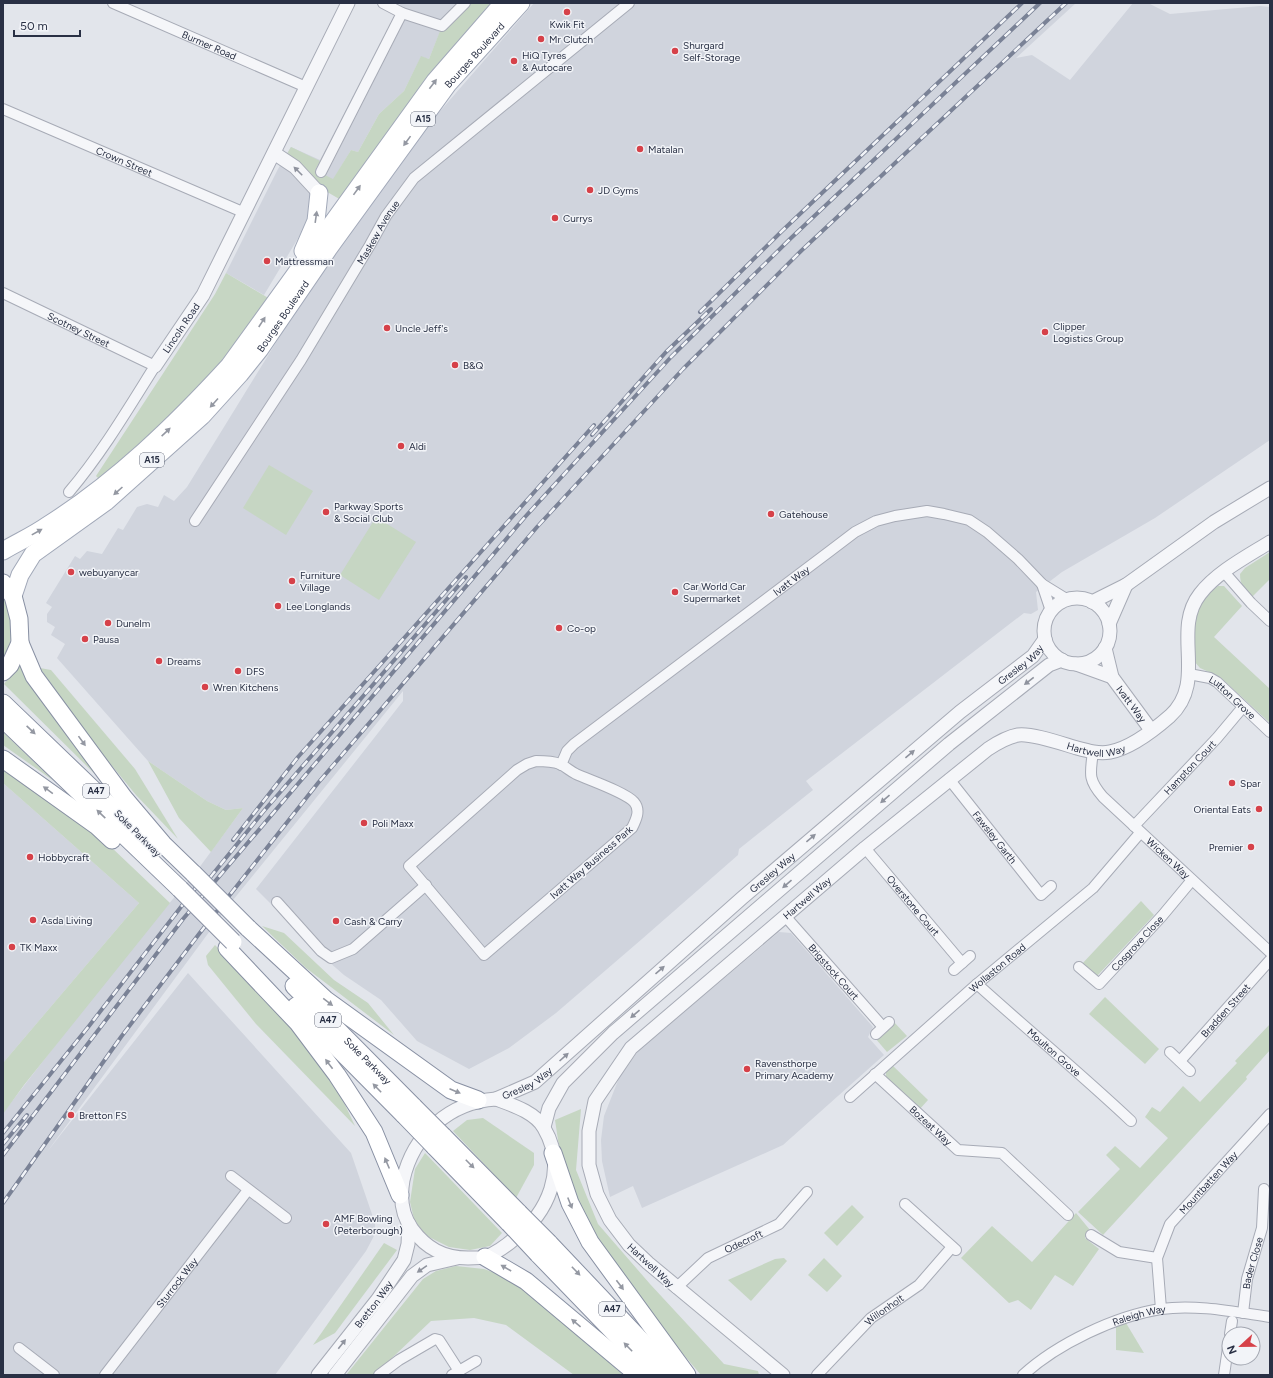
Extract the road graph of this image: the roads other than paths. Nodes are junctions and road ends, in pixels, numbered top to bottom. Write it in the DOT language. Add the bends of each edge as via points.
graph roads {
  1 [pos="113,3"];
  2 [pos="348,3"];
  3 [pos="383,3"];
  4 [pos="465,3"];
  5 [pos="503,3"];
  6 [pos="521,3"];
  7 [pos="629,3"];
  8 [pos="402,13"];
  9 [pos="306,87"];
  10 [pos="3,109"];
  11 [pos="274,153"];
  12 [pos="321,172"];
  13 [pos="319,193"];
  14 [pos="245,214"];
  15 [pos="334,221"];
  16 [pos="334,242"];
  17 [pos="3,293"];
  18 [pos="275,302"];
  19 [pos="254,345"];
  20 [pos="155,366"];
  21 [pos="234,370"];
  22 [pos="1270,488"];
  23 [pos="69,492"];
  24 [pos="195,521"];
  25 [pos="1270,542"];
  26 [pos="3,551"];
  27 [pos="1224,572"];
  28 [pos="1042,584"];
  29 [pos="1126,585"];
  30 [pos="8,589"];
  31 [pos="1068,600"];
  32 [pos="1092,602"];
  33 [pos="1051,611"];
  34 [pos="1270,621"];
  35 [pos="1109,624"];
  36 [pos="1045,639"];
  37 [pos="20,643"];
  38 [pos="1105,648"];
  39 [pos="1062,660"];
  40 [pos="1075,664"];
  41 [pos="3,672"];
  42 [pos="1189,674"];
  43 [pos="1112,677"];
  44 [pos="3,704"];
  45 [pos="1243,707"];
  46 [pos="3,719"];
  47 [pos="1151,730"];
  48 [pos="1270,732"];
  49 [pos="1093,752"];
  50 [pos="3,759"];
  51 [pos="561,765"];
  52 [pos="949,779"];
  53 [pos="1137,830"];
  54 [pos="865,848"];
  55 [pos="1192,880"];
  56 [pos="184,885"];
  57 [pos="426,885"];
  58 [pos="1051,886"];
  59 [pos="277,902"];
  60 [pos="785,916"];
  61 [pos="237,938"];
  62 [pos="1270,952"];
  63 [pos="1270,960"];
  64 [pos="1079,967"];
  65 [pos="954,970"];
  66 [pos="977,984"];
  67 [pos="883,1028"];
  68 [pos="1170,1052"];
  69 [pos="1180,1061"];
  70 [pos="1190,1071"];
  71 [pos="875,1074"];
  72 [pos="850,1097"];
  73 [pos="496,1099"];
  74 [pos="478,1100"];
  75 [pos="1270,1114"];
  76 [pos="1131,1121"];
  77 [pos="544,1127"];
  78 [pos="553,1153"];
  79 [pos="231,1176"];
  80 [pos="1264,1189"];
  81 [pos="248,1190"];
  82 [pos="807,1192"];
  83 [pos="400,1195"];
  84 [pos="904,1204"];
  85 [pos="1068,1215"];
  86 [pos="286,1218"];
  87 [pos="409,1224"];
  88 [pos="1092,1236"];
  89 [pos="544,1248"];
  90 [pos="485,1257"];
  91 [pos="458,1258"];
  92 [pos="1157,1258"];
  93 [pos="676,1288"];
  94 [pos="1161,1309"];
  95 [pos="1243,1313"];
  96 [pos="1270,1316"];
  97 [pos="1232,1321"];
  98 [pos="1231,1326"];
  99 [pos="19,1348"];
  100 [pos="476,1361"];
  101 [pos="455,1373"];
  102 [pos="54,1375"];
  103 [pos="105,1375"];
  104 [pos="318,1375"];
  105 [pos="335,1375"];
  106 [pos="380,1375"];
  107 [pos="638,1375"];
  108 [pos="655,1375"];
  109 [pos="674,1375"];
  110 [pos="687,1375"];
  111 [pos="783,1375"];
  112 [pos="817,1375"];
  113 [pos="1023,1375"];
  1 -- 9 [label="street, Burmer Road"];
  2 -- 9 [label="street, Lincoln Road"];
  3 -- 8 [label="street"];
  4 -- 8 [label="street" via="442,26"];
  15 -- 5 [label="main road, Bourges Boulevard / A15, one-way" via="435,81"];
  6 -- 16 [label="main road, Bourges Boulevard / A15, one-way" via="448,84"];
  7 -- 24 [label="street, Maskew Avenue" via="414,178 386,216 301,360"];
  8 -- 12 [label="street"];
  9 -- 11 [label="street, Lincoln Road"];
  10 -- 14 [label="street, Crown Street"];
  13 -- 11 [label="street, one-way" via="295,167"];
  11 -- 14 [label="street, Lincoln Road"];
  13 -- 15 [label="main road" via="334,216"];
  18 -- 13 [label="main road, one-way" via="308,244 316,221"];
  14 -- 20 [label="street, Lincoln Road" via="203,295"];
  15 -- 16 [label="main road"];
  15 -- 18 [label="main road, Bourges Boulevard / A15"];
  16 -- 19 [label="main road, Bourges Boulevard / A15"];
  17 -- 20 [label="street, Scotney Street"];
  19 -- 18 [label="main road, Bourges Boulevard / A15, one-way"];
  19 -- 21 [label="main road, Bourges Boulevard / A15"];
  20 -- 23 [label="street, Lincoln Road" via="87,472"];
  26 -- 21 [label="main road, Bourges Boulevard / A15, one-way" via="48,525 97,491"];
  21 -- 30 [label="main road, Bourges Boulevard / A15, one-way" via="202,416 107,501 33,554"];
  22 -- 29 [label="street" via="1214,522"];
  25 -- 27 [label="street, Hartwell Way"];
  27 -- 34 [label="street" via="1250,603"];
  27 -- 42 [label="street, Hartwell Way" via="1199,594 1189,614"];
  28 -- 31 [label="street, Ivatt Way"];
  28 -- 33 [label="street, Ivatt Way"];
  28 -- 51 [label="street, Ivatt Way" via="1018,558 968,520 927,511 876,521 836,546 574,744 567,750"];
  29 -- 32 [label="street"];
  29 -- 35 [label="street"];
  30 -- 37 [label="main road" via="19,619"];
  31 -- 32 [label="street" via="1084,599"];
  31 -- 33 [label="street" via="1058,604"];
  32 -- 35 [label="street" via="1106,615"];
  33 -- 36 [label="street" via="1046,620"];
  35 -- 38 [label="street" via="1110,632"];
  36 -- 39 [label="street" via="1053,653"];
  73 -- 36 [label="street, Gresley Way, one-way" via="535,1082 763,879 960,712 1033,656"];
  37 -- 41 [label="main road" via="10,665"];
  37 -- 56 [label="main road, one-way" via="34,676 120,793 163,844"];
  38 -- 40 [label="street" via="1092,660"];
  38 -- 43 [label="street, Ivatt Way"];
  39 -- 40 [label="street"];
  39 -- 77 [label="street, Gresley Way, one-way" via="1049,665 949,744 613,1033 563,1083 549,1108"];
  40 -- 43 [label="street, Ivatt Way"];
  42 -- 45 [label="street, Lutton Grove" via="1210,678"];
  42 -- 47 [label="street, Hartwell Way" via="1188,686 1178,708"];
  43 -- 47 [label="street, Ivatt Way"];
  44 -- 56 [label="main road, Soke Parkway / A47, one-way" via="93,787"];
  45 -- 48 [label="street, Lutton Grove"];
  45 -- 53 [label="street, Hampton Court"];
  56 -- 46 [label="main road, Soke Parkway / A47, one-way"];
  47 -- 49 [label="street, Hartwell Way" via="1130,744 1110,752"];
  49 -- 52 [label="street, Hartwell Way" via="1046,739 1019,735 1003,740 988,749"];
  49 -- 53 [label="street, Wicken Way" via="1090,775 1093,786"];
  56 -- 50 [label="main road, one-way"];
  51 -- 57 [label="street, Ivatt Way Business Park" via="536,761 517,770 409,866"];
  51 -- 57 [label="street, Ivatt Way Business Park" via="634,802 637,819 632,828 484,955"];
  52 -- 54 [label="street, Hartwell Way"];
  52 -- 58 [label="street, Fawsley Garth" via="1038,898"];
  53 -- 55 [label="street, Wicken Way"];
  53 -- 66 [label="street, Wollaston Road" via="1093,888"];
  54 -- 60 [label="street, Hartwell Way"];
  54 -- 65 [label="street, Overstone Court" via="966,960"];
  55 -- 62 [label="street, Wicken Way"];
  55 -- 64 [label="street, Cosgrove Close" via="1099,984"];
  56 -- 61 [label="main road"];
  56 -- 61 [label="main road, bridge"];
  57 -- 59 [label="street" via="353,949 331,958 321,951"];
  60 -- 67 [label="street, Brigstock Court"];
  60 -- 93 [label="street, Hartwell Way" via="631,1048 596,1101 589,1131 589,1165 597,1194 610,1220 629,1245"];
  61 -- 74 [label="main road, one-way" via="450,1090"];
  83 -- 61 [label="main road, one-way" via="374,1132 337,1075"];
  61 -- 89 [label="main road, Soke Parkway / A47, bridge"];
  63 -- 69 [label="street, Bradden Street"];
  66 -- 71 [label="street, Wollaston Road"];
  66 -- 76 [label="street, Moulton Grove" via="1059,1058 1084,1076"];
  68 -- 69 [label="street"];
  69 -- 70 [label="street"];
  71 -- 72 [label="street, Wollaston Road"];
  71 -- 85 [label="street, Bozeat Way" via="958,1150 1002,1153"];
  73 -- 74 [label="street"];
  73 -- 77 [label="street" via="518,1107"];
  74 -- 83 [label="street" via="455,1110 436,1123 418,1143 407,1164"];
  75 -- 92 [label="street, Mountbatten Way" via="1170,1224"];
  77 -- 78 [label="street"];
  78 -- 90 [label="street" via="553,1185 540,1213 519,1236"];
  78 -- 110 [label="main road, A47, one-way" via="570,1203 590,1242"];
  79 -- 81 [label="street"];
  80 -- 95 [label="street, Bader Close" via="1262,1228 1247,1279"];
  81 -- 86 [label="street"];
  81 -- 103 [label="street, Sturrock Way"];
  82 -- 93 [label="street, Odecroft" via="779,1224 708,1258"];
  83 -- 87 [label="street"];
  84 -- 112 [label="street, Willonholt" via="954,1248 919,1285 871,1318"];
  87 -- 91 [label="street" via="421,1241 438,1253"];
  104 -- 87 [label="street, Bretton Way, one-way" via="378,1299 404,1260"];
  88 -- 92 [label="street" via="1118,1252"];
  108 -- 89 [label="main road, Soke Parkway / A47, one-way"];
  89 -- 109 [label="main road, Soke Parkway / A47, one-way"];
  90 -- 91 [label="street"];
  107 -- 90 [label="main road, one-way" via="526,1281"];
  91 -- 105 [label="street, Bretton Way, one-way" via="427,1265 412,1276"];
  92 -- 94 [label="street, Mountbatten Way"];
  93 -- 111 [label="street, Hartwell Way"];
  94 -- 95 [label="street, Raleigh Way" via="1202,1308"];
  94 -- 113 [label="street, Raleigh Way" via="1118,1320 1073,1341 1031,1367"];
  95 -- 96 [label="street, Raleigh Way"];
  97 -- 98 [label="street"];
  99 -- 102 [label="street"];
  100 -- 101 [label="street"];
  101 -- 106 [label="street" via="439,1340 433,1335"];
}
